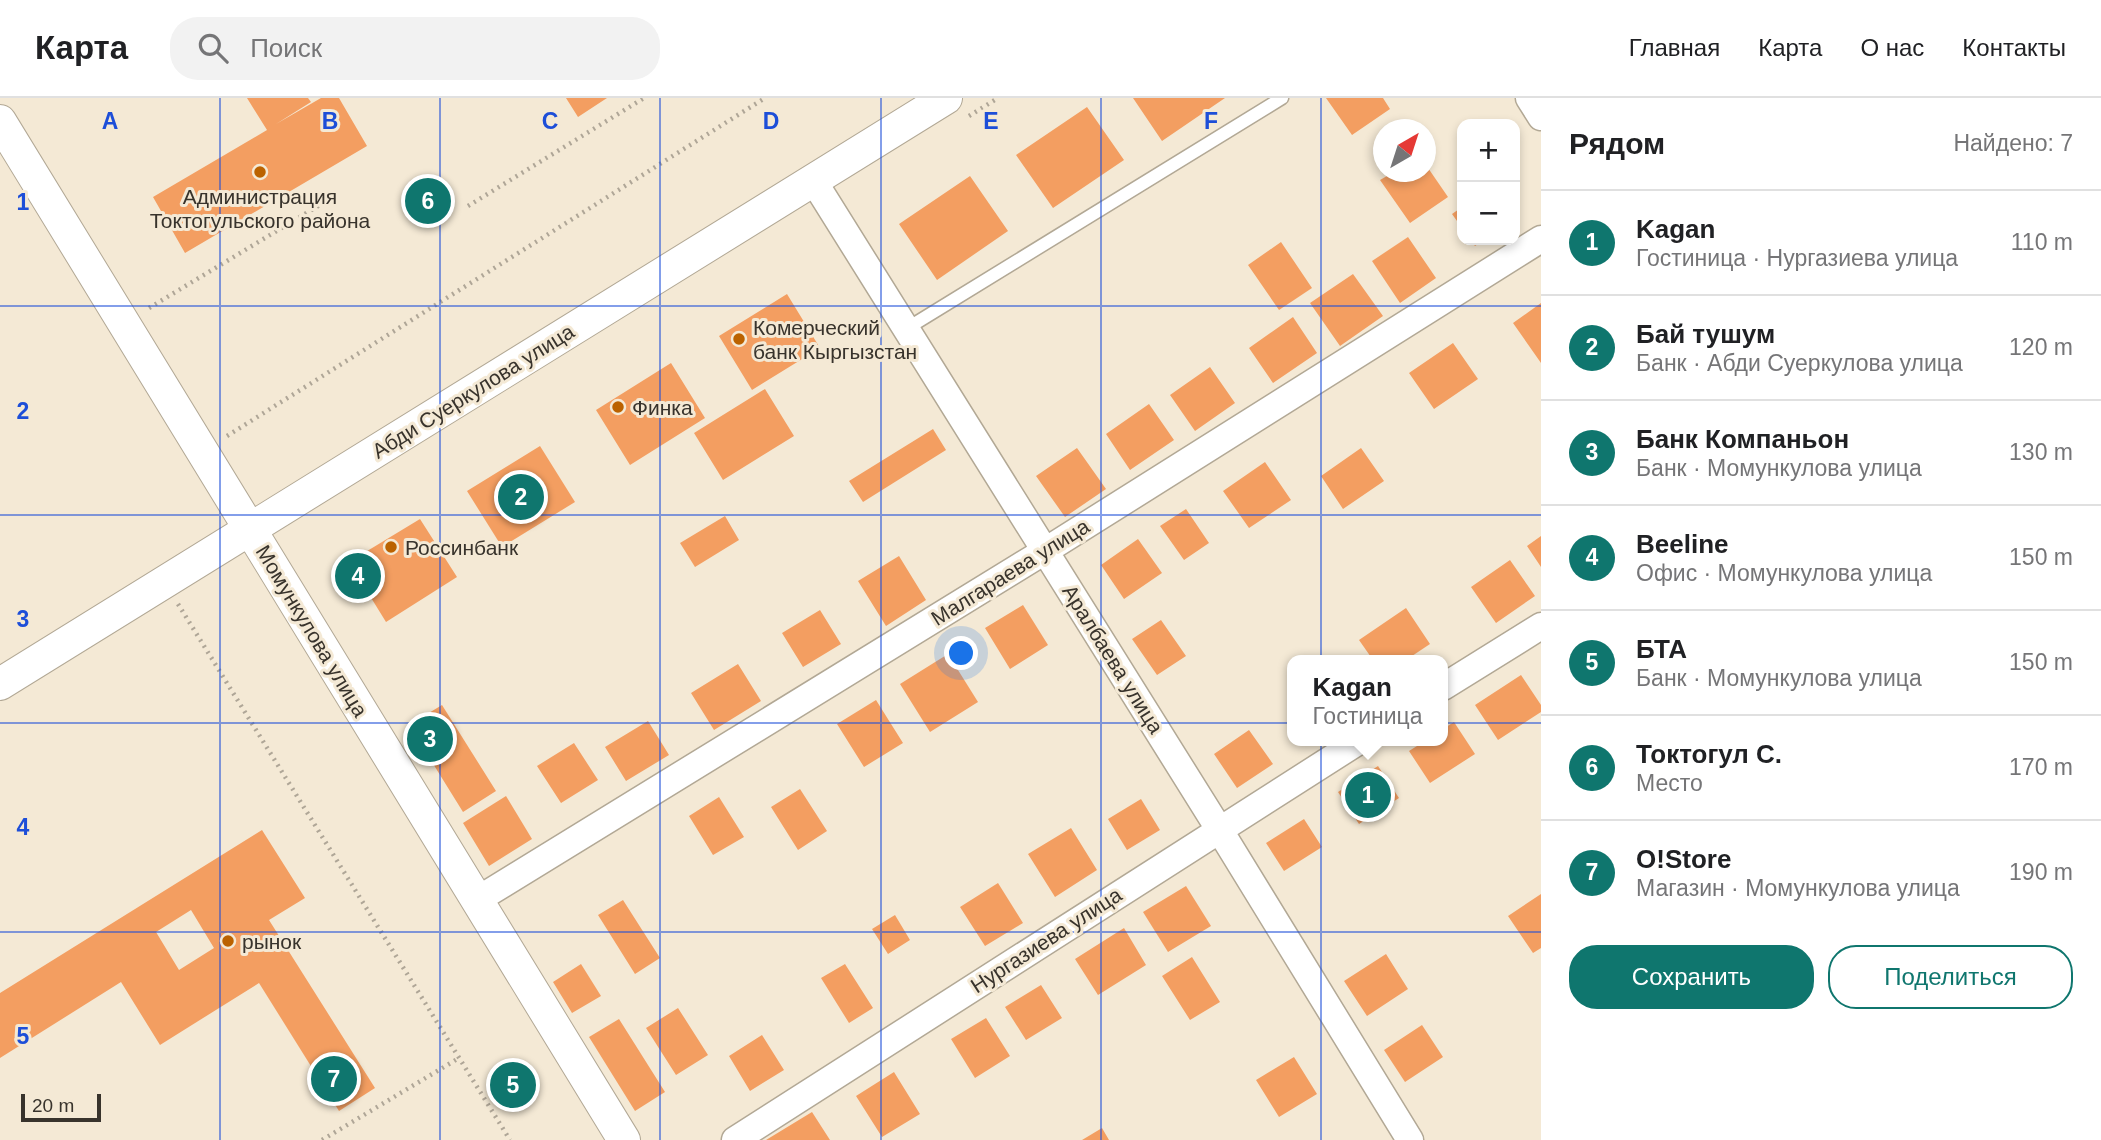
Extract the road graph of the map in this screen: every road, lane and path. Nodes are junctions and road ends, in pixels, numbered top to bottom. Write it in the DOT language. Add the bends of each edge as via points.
graph roads {
  1 [pos="644,98"];
  2 [pos="765,98"];
  3 [pos="946,98"];
  4 [pos="1282,98"];
  5 [pos="1529,98"];
  6 [pos="1541,117"];
  7 [pos="0,121"];
  8 [pos="813,180"];
  9 [pos="323,203"];
  10 [pos="468,206"];
  11 [pos="1541,239"];
  12 [pos="149,308"];
  13 [pos="906,329"];
  14 [pos="202,451"];
  15 [pos="250,529"];
  16 [pos="1045,551"];
  17 [pos="178,604"];
  18 [pos="1541,626"];
  19 [pos="0,684"];
  20 [pos="1448,684"];
  21 [pos="1351,746"];
  22 [pos="1219,829"];
  23 [pos="477,900"];
  24 [pos="459,1058"];
  25 [pos="322,1140"];
  26 [pos="510,1140"];
  27 [pos="624,1140"];
  28 [pos="735,1140"];
  29 [pos="1410,1140"];
  1 -- 10 [label="path"];
  2 -- 14 [label="path"];
  3 -- 8 [label="street, Абди Суеркулова улица"];
  4 -- 13 [label="lane"];
  5 -- 6 [label="street"];
  7 -- 14 [label="street, Момункулова улица"];
  8 -- 13 [label="street, Аралбаева улица"];
  8 -- 15 [label="street, Абди Суеркулова улица"];
  9 -- 12 [label="path"];
  11 -- 16 [label="street, Малгараева улица"];
  13 -- 16 [label="street, Аралбаева улица"];
  14 -- 15 [label="street, Момункулова улица"];
  15 -- 19 [label="street, Абди Суеркулова улица"];
  15 -- 23 [label="street, Момункулова улица"];
  16 -- 22 [label="street, Аралбаева улица"];
  16 -- 23 [label="street, Малгараева улица"];
  17 -- 24 [label="path"];
  18 -- 20 [label="street"];
  21 -- 22 [label="street, Нургазиева улица"];
  22 -- 28 [label="street, Нургазиева улица"];
  22 -- 29 [label="street, Аралбаева улица"];
  23 -- 27 [label="street, Момункулова улица"];
  24 -- 25 [label="path"];
  24 -- 26 [label="path"];
}
